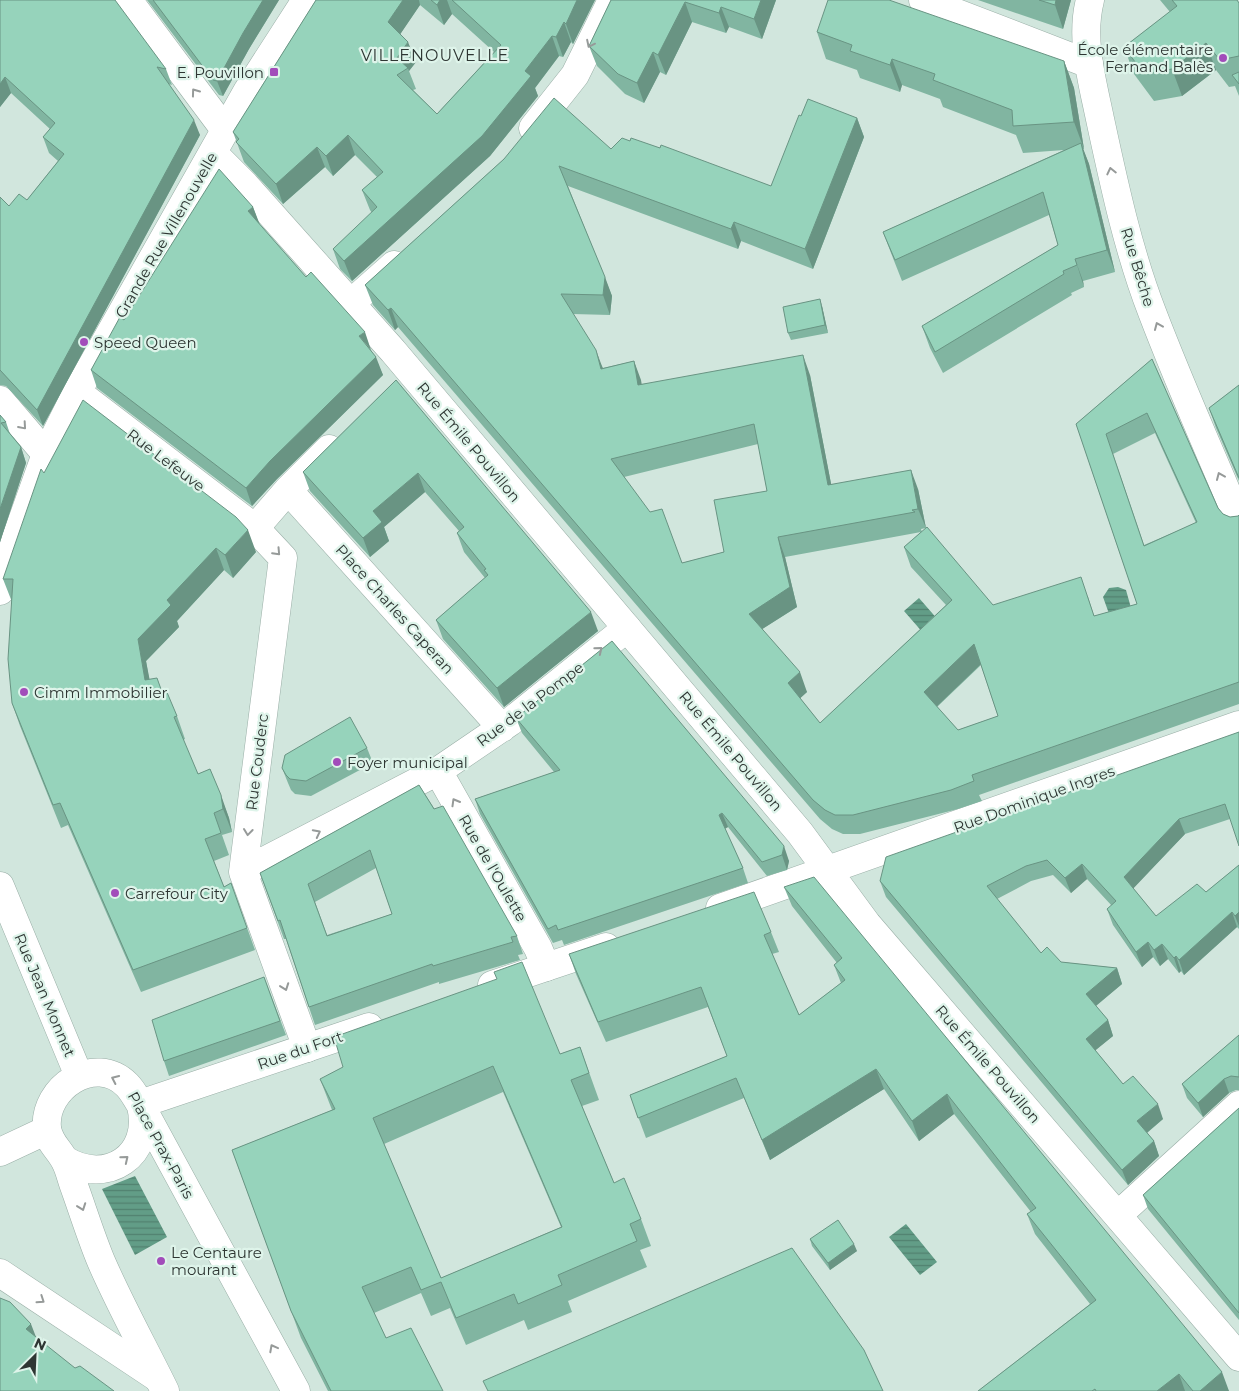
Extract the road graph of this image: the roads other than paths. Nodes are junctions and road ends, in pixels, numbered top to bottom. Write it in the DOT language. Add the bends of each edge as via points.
graph roads {
  1 [pos="128,0"];
  2 [pos="306,0"];
  3 [pos="612,0"];
  4 [pos="923,0"];
  5 [pos="1090,0"];
  6 [pos="1089,64"];
  7 [pos="219,142"];
  8 [pos="520,144"];
  9 [pos="416,245"];
  10 [pos="351,303"];
  11 [pos="77,392"];
  12 [pos="0,400"];
  13 [pos="345,434"];
  14 [pos="46,454"];
  15 [pos="288,490"];
  16 [pos="1239,521"];
  17 [pos="255,528"];
  18 [pos="8,536"];
  19 [pos="0,591"];
  20 [pos="627,628"];
  21 [pos="1239,725"];
  22 [pos="502,728"];
  23 [pos="438,771"];
  24 [pos="243,872"];
  25 [pos="829,872"];
  26 [pos="0,886"];
  27 [pos="697,916"];
  28 [pos="633,938"];
  29 [pos="546,967"];
  30 [pos="465,994"];
  31 [pos="394,1018"];
  32 [pos="307,1048"];
  33 [pos="79,1076"];
  34 [pos="140,1104"];
  35 [pos="1239,1105"];
  36 [pos="47,1130"];
  37 [pos="0,1152"];
  38 [pos="65,1160"];
  39 [pos="1118,1215"];
  40 [pos="0,1273"];
  41 [pos="1239,1357"];
  42 [pos="162,1385"];
  43 [pos="296,1391"];
  7 -- 1 [label="street, Rue Émile Pouvillon, one-way"];
  2 -- 7 [label="street, Grande Rue Villenouvelle"];
  3 -- 8 [label="street, one-way" via="575,75"];
  4 -- 6 [label="street"];
  5 -- 6 [label="street, Rue Bêche" via="1086,18"];
  16 -- 6 [label="street, Rue Bêche, one-way" via="1149,302 1110,168"];
  7 -- 10 [label="street, Rue Émile Pouvillon"];
  7 -- 11 [label="street, Grande Rue Villenouvelle"];
  9 -- 10 [label="street"];
  10 -- 20 [label="street, Rue Émile Pouvillon" via="402,378"];
  11 -- 14 [label="street, Grande Rue Villenouvelle"];
  11 -- 17 [label="street, Rue Lefeuve"];
  12 -- 14 [label="street, one-way"];
  13 -- 15 [label="street"];
  14 -- 18 [label="street, Grande Rue Villenouvelle"];
  15 -- 17 [label="street"];
  15 -- 22 [label="street, Place Charles Caperan"];
  17 -- 24 [label="street, Rue Couderc, one-way" via="283,558"];
  18 -- 19 [label="street, Grande Rue Villenouvelle"];
  22 -- 20 [label="street, Rue de la Pompe, one-way"];
  20 -- 25 [label="street, Rue Émile Pouvillon" via="800,833"];
  21 -- 25 [label="street, Rue Dominique Ingres"];
  22 -- 23 [label="street, Rue de la Pompe"];
  24 -- 23 [label="street, Rue de la Pompe, one-way"];
  29 -- 23 [label="street, Rue de l'Oulette, one-way"];
  24 -- 32 [label="street, Rue Couderc, one-way"];
  25 -- 27 [label="street"];
  25 -- 39 [label="street, Rue Émile Pouvillon" via="867,924"];
  26 -- 33 [label="street, Rue Jean Monnet"];
  28 -- 29 [label="street"];
  29 -- 30 [label="street"];
  31 -- 32 [label="street, Rue du Fort"];
  32 -- 34 [label="street, Rue du Fort"];
  34 -- 33 [label="street, Place Prax-Paris, one-way" via="127,1085 116,1078 105,1074"];
  33 -- 36 [label="street" via="55,1095 47,1116"];
  38 -- 34 [label="street, one-way" via="84,1169 98,1171 112,1168 125,1160 136,1150 141,1139 144,1117"];
  43 -- 34 [label="street, Place Prax-Paris, one-way"];
  35 -- 39 [label="street"];
  36 -- 37 [label="street"];
  36 -- 38 [label="street" via="50,1141"];
  38 -- 42 [label="street, one-way" via="101,1261"];
  39 -- 41 [label="street, Rue Émile Pouvillon"];
  40 -- 42 [label="street, one-way"];
}
